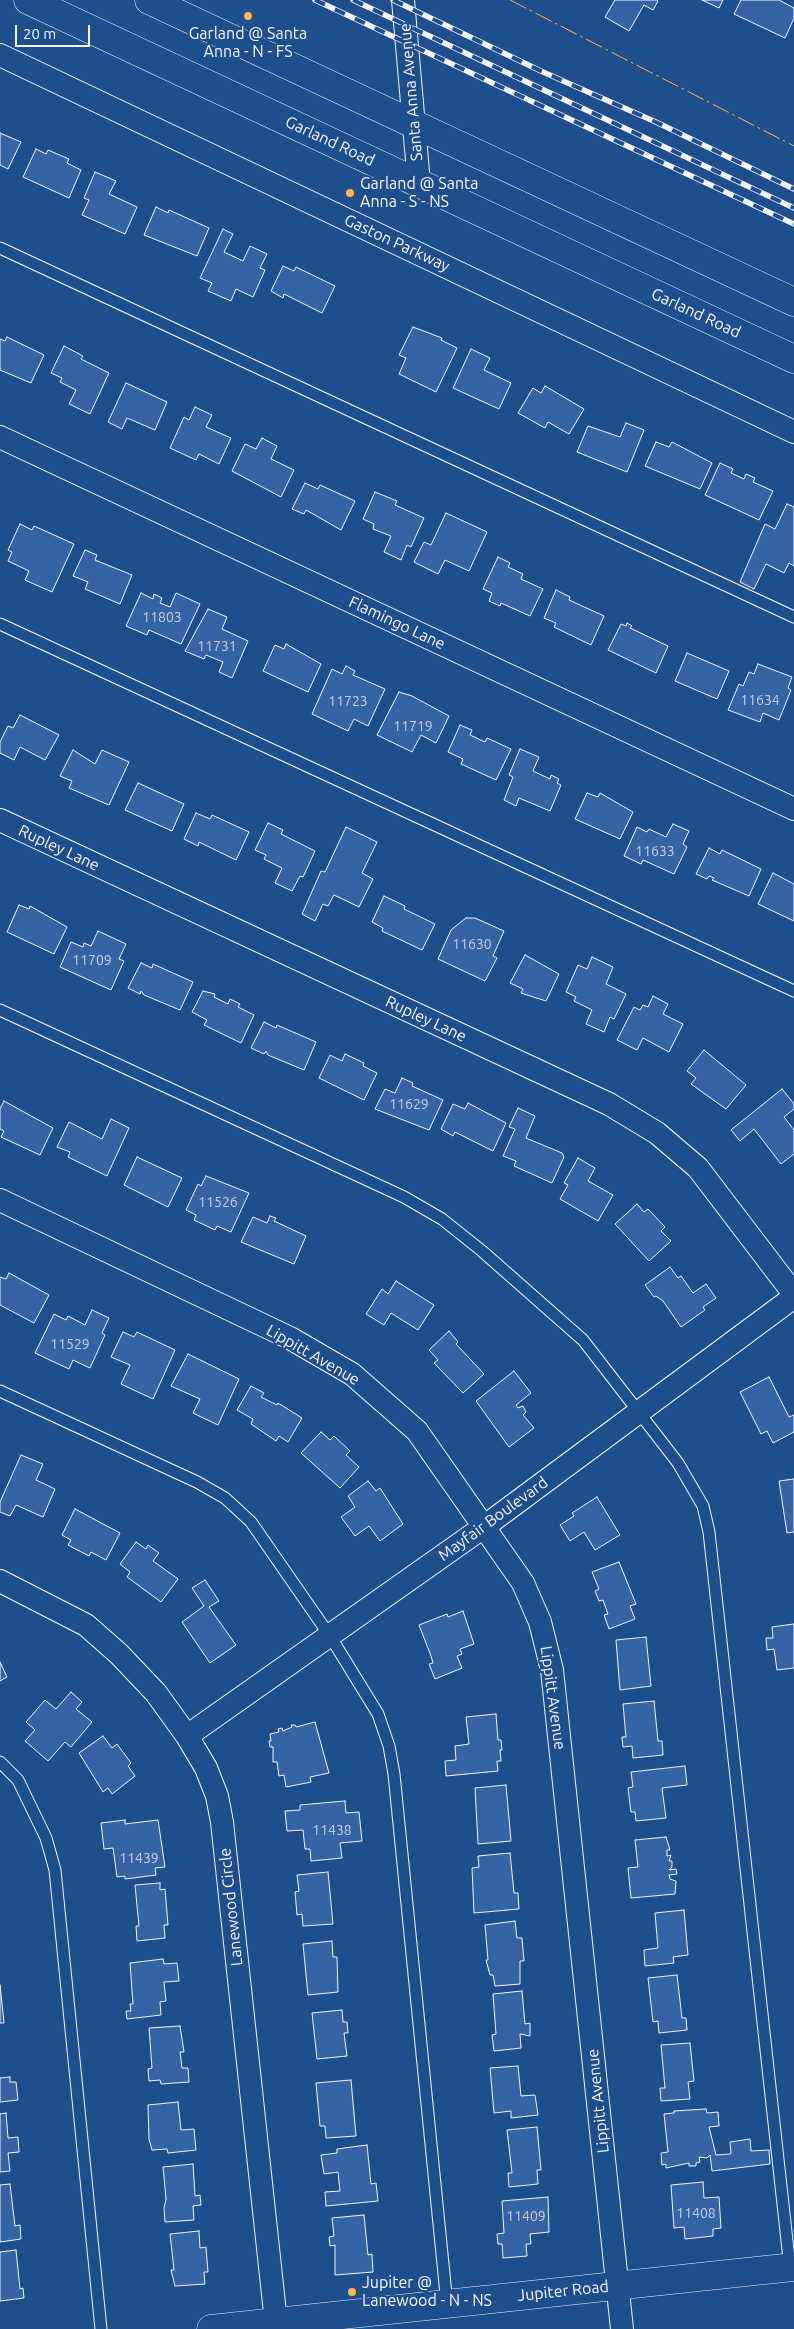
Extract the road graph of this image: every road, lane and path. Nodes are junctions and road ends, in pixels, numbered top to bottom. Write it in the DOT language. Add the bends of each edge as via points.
graph roads {
  1 [pos="28,0"];
  2 [pos="149,0"];
  3 [pos="403,0"];
  4 [pos="0,55"];
  5 [pos="415,124"];
  6 [pos="419,183"];
  7 [pos="0,248"];
  8 [pos="794,302"];
  9 [pos="794,359"];
  10 [pos="794,432"];
  11 [pos="0,437"];
  12 [pos="794,617"];
  13 [pos="0,624"];
  14 [pos="794,809"];
  15 [pos="0,820"];
  16 [pos="794,991"];
  17 [pos="0,1010"];
  18 [pos="0,1200"];
  19 [pos="794,1295"];
  20 [pos="0,1390"];
  21 [pos="639,1411"];
  22 [pos="485,1526"];
  23 [pos="0,1581"];
  24 [pos="330,1636"];
  25 [pos="188,1736"];
  26 [pos="0,1762"];
  27 [pos="792,2267"];
  28 [pos="618,2285"];
  29 [pos="447,2304"];
  30 [pos="274,2327"];
  31 [pos="101,2329"];
  32 [pos="211,2329"];
  33 [pos="622,2329"];
  1 -- 6 [label="main road, Garland Road"];
  2 -- 5 [label="main road"];
  3 -- 5 [label="street, Santa Anna Avenue"];
  4 -- 10 [label="street, Gaston Parkway"];
  5 -- 6 [label="street, Santa Anna Avenue"];
  5 -- 8 [label="main road"];
  6 -- 9 [label="main road, Garland Road"];
  7 -- 12 [label="lane"];
  11 -- 14 [label="street, Flamingo Lane"];
  13 -- 16 [label="lane"];
  15 -- 19 [label="street, Rupley Lane" via="609,1104 658,1133 698,1168"];
  17 -- 21 [label="lane" via="404,1197 442,1219 583,1340"];
  18 -- 22 [label="street, Lippitt Avenue" via="290,1338 352,1374 417,1431"];
  19 -- 21 [label="street, Mayfair Boulevard"];
  20 -- 24 [label="lane" via="226,1498 251,1522"];
  21 -- 22 [label="street, Mayfair Boulevard"];
  21 -- 27 [label="lane" via="678,1463 703,1506 709,1532"];
  22 -- 24 [label="street, Mayfair Boulevard"];
  22 -- 28 [label="street, Lippitt Avenue" via="523,1583 540,1622 552,1670"];
  23 -- 25 [label="street, Lanewood Circle" via="86,1625 156,1693"];
  24 -- 25 [label="street, Mayfair Boulevard"];
  24 -- 29 [label="lane" via="378,1714 390,1746"];
  25 -- 30 [label="street, Lanewood Circle" via="206,1768 217,1796 222,1822"];
  26 -- 31 [label="lane" via="18,1780 46,1838 55,1870"];
  27 -- 28 [label="main road, Jupiter Road"];
  28 -- 29 [label="main road, Jupiter Road"];
  28 -- 33 [label="street, Lippitt Avenue"];
  29 -- 30 [label="main road, Jupiter Road"];
  30 -- 32 [label="main road, Jupiter Road"];
}
